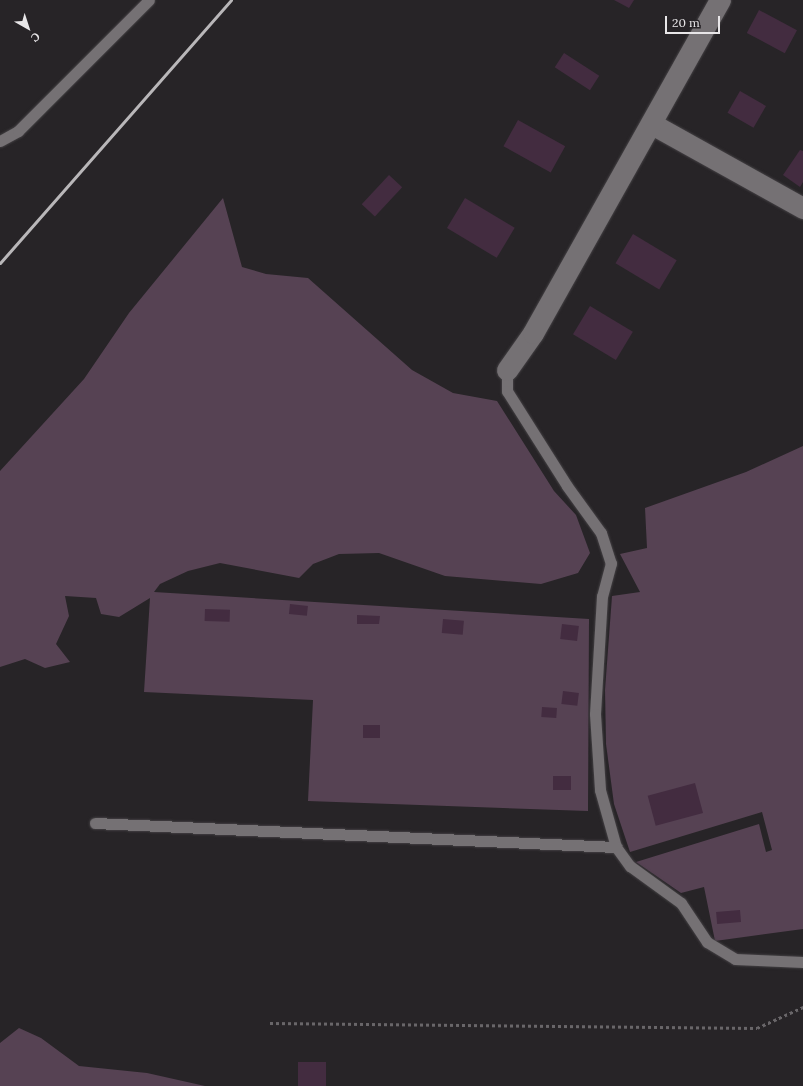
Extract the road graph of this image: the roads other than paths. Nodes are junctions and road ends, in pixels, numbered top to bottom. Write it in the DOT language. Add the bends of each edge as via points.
graph roads {
  1 [pos="149,0"];
  2 [pos="720,0"];
  3 [pos="652,124"];
  4 [pos="0,141"];
  5 [pos="803,208"];
  6 [pos="507,370"];
  7 [pos="95,823"];
  8 [pos="616,847"];
  9 [pos="803,962"];
  1 -- 4 [label="lane" via="18,131"];
  2 -- 3 [label="street"];
  3 -- 5 [label="street"];
  3 -- 6 [label="street" via="533,333"];
  6 -- 8 [label="lane" via="507,391 567,486 601,533 611,563 602,596 595,714 600,790"];
  7 -- 8 [label="lane"];
  8 -- 9 [label="lane" via="630,866 681,903 707,942 735,960"];
}
